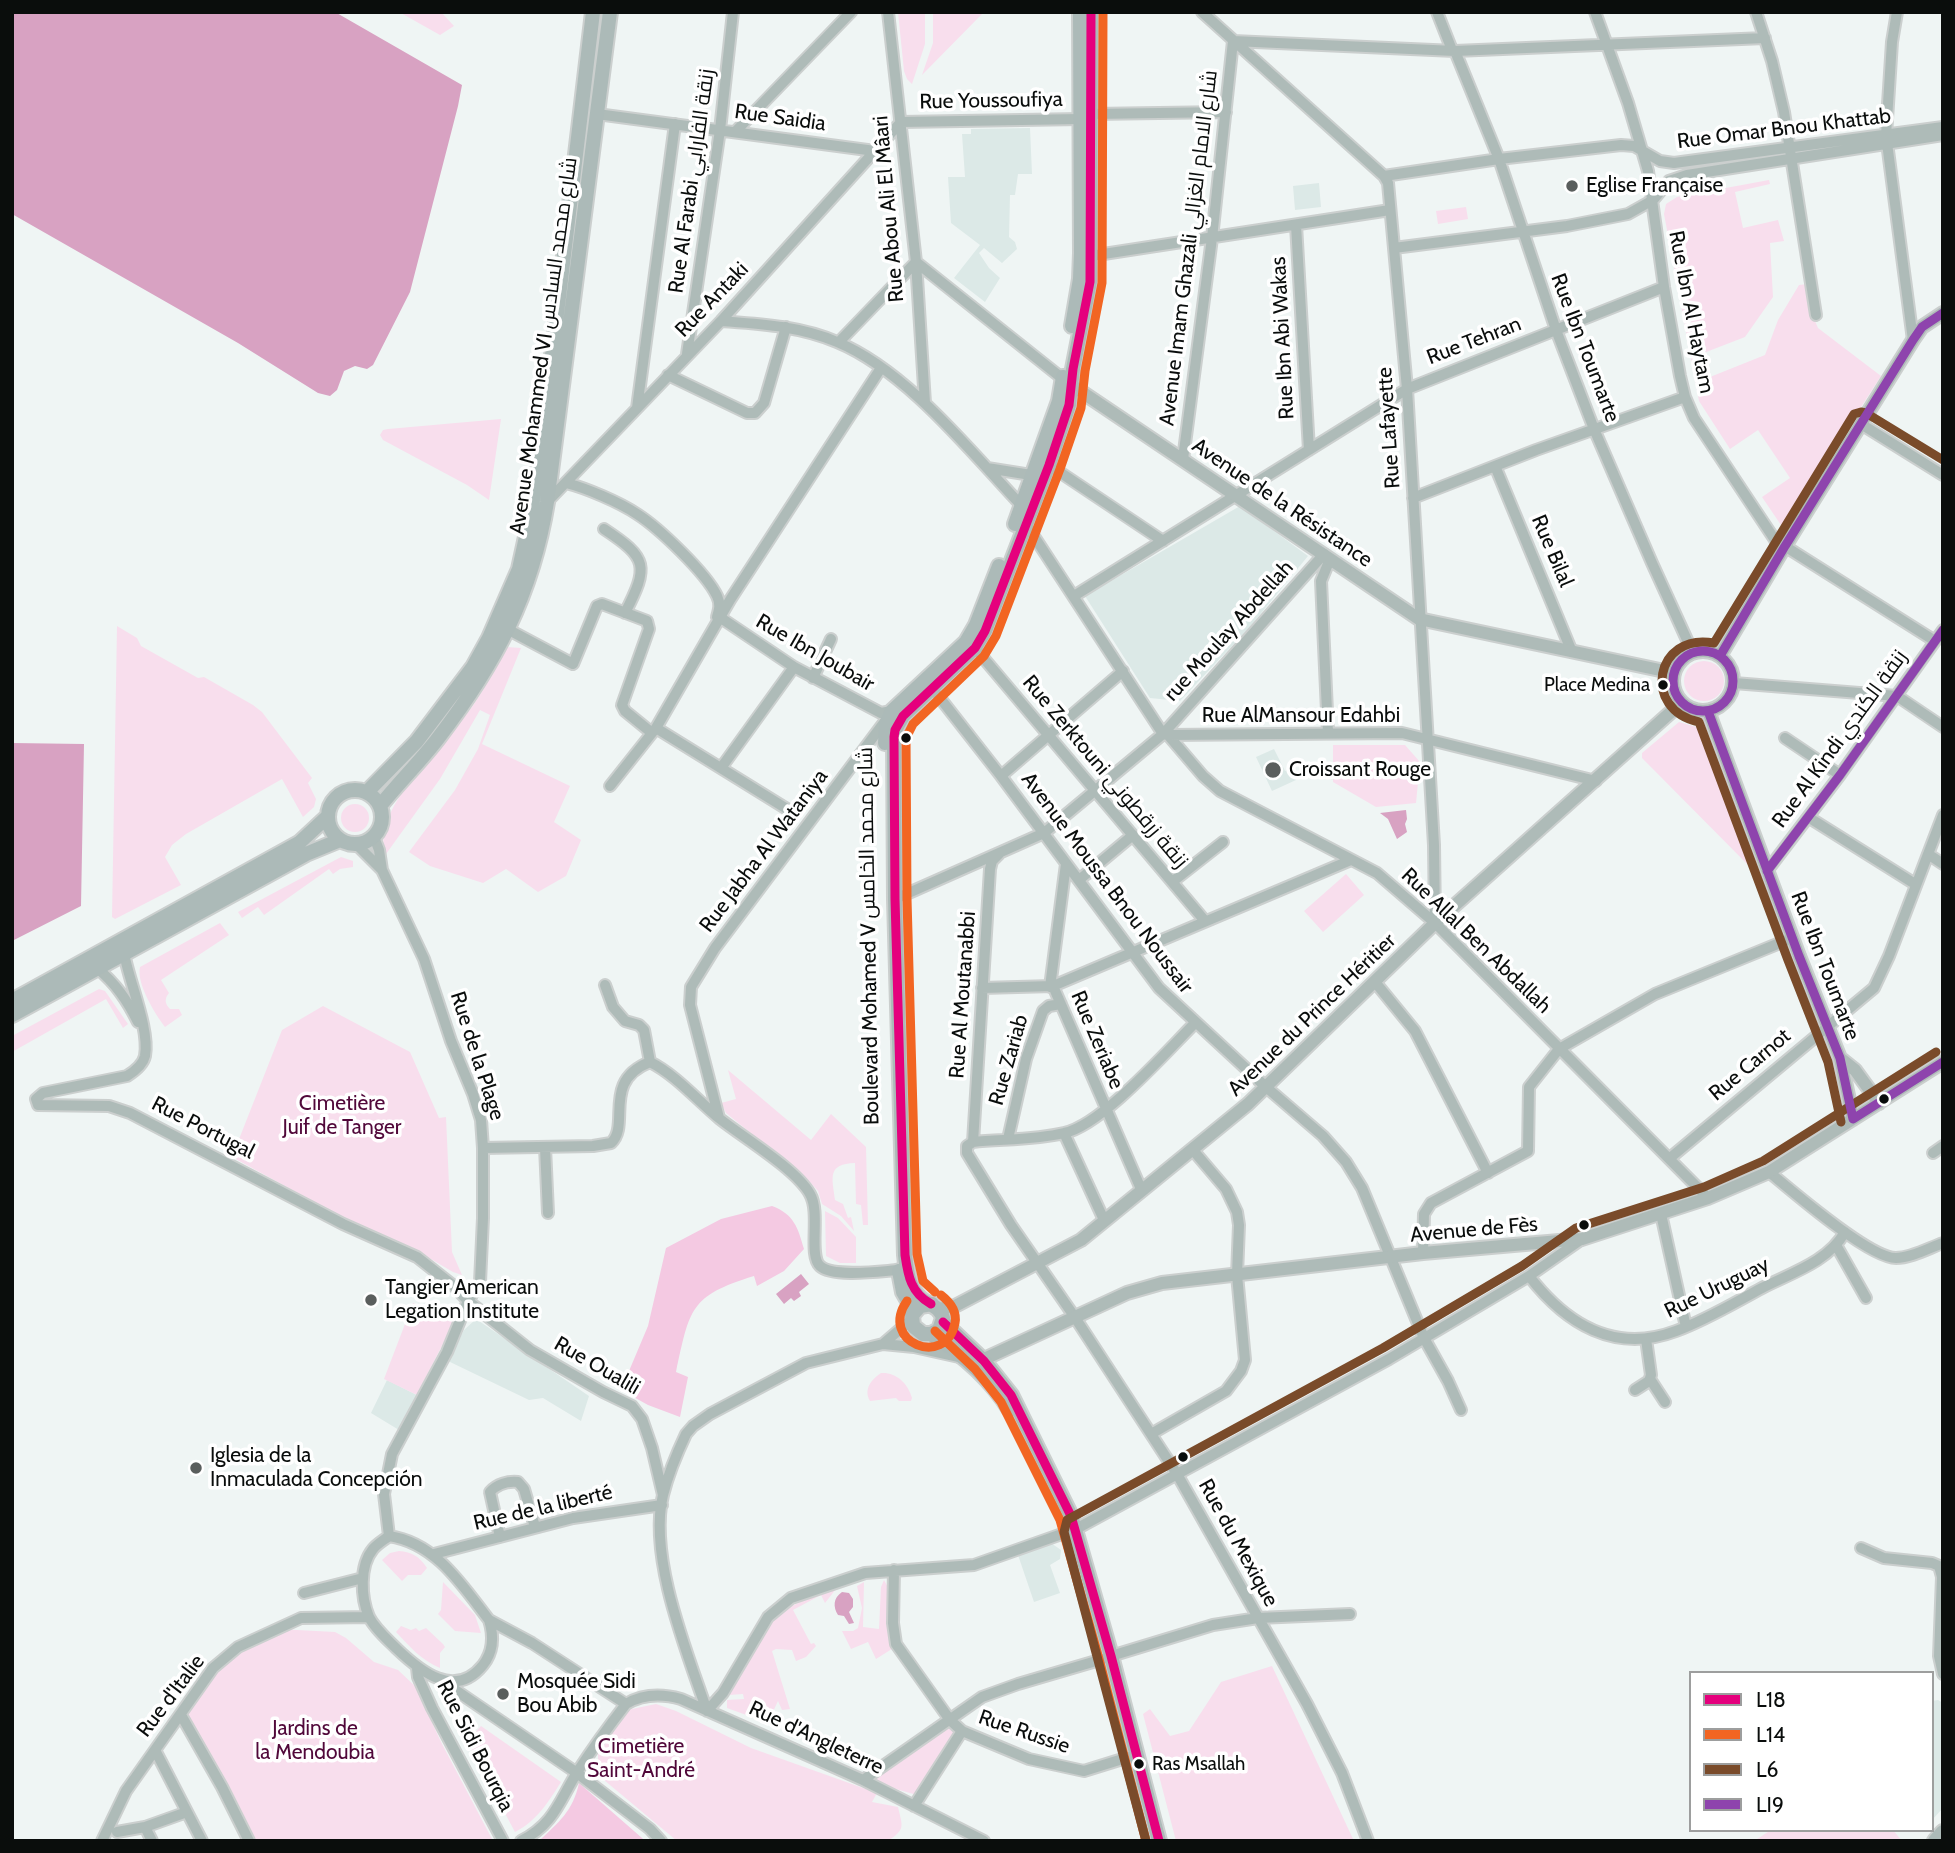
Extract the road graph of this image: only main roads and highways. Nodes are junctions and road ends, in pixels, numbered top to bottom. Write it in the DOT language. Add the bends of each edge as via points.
graph roads {
  1 [pos="593,12"];
  2 [pos="610,12"];
  3 [pos="1080,12"];
  4 [pos="1091,12"];
  5 [pos="1087,116"];
  6 [pos="1067,382"];
  7 [pos="1022,514"];
  8 [pos="927,688"];
  9 [pos="367,792"];
  10 [pos="380,806"];
  11 [pos="328,816"];
  12 [pos="340,840"];
  13 [pos="12,1001"];
  14 [pos="12,1015"];
  15 [pos="938,1312"];
  16 [pos="913,1315"];
  17 [pos="929,1335"];
  18 [pos="964,1358"];
  19 [pos="982,1360"];
  20 [pos="1072,1531"];
  21 [pos="1107,1658"];
  22 [pos="1943,1832"];
  23 [pos="1151,1841"];
  24 [pos="1159,1841"];
  25 [pos="1935,1841"];
  1 -- 9 [label="main road, Avenue Mohammed VI شارع محمد السادس" via="543,430 519,569 473,667 417,741"];
  2 -- 10 [label="main road, Avenue Mohammed VI شارع محمد السادس" via="540,541 509,630 471,694"];
  3 -- 5 [label="main road"];
  4 -- 5 [label="main road"];
  5 -- 6 [label="main road" via="1086,257 1090,282"];
  6 -- 7 [label="main road" via="1031,475"];
  6 -- 7 [label="main road" via="1069,405 1049,465"];
  7 -- 8 [label="main road" via="973,631"];
  7 -- 8 [label="main road" via="989,623 975,648"];
  8 -- 15 [label="main road" via="895,730 895,899 906,1267 915,1291"];
  8 -- 16 [label="main road, Boulevard Mohamed V شارع محمد الخامس" via="892,712 885,744 900,1276"];
  9 -- 10 [label="main road"];
  9 -- 11 [label="main road" via="352,790 338,795"];
  10 -- 12 [label="main road" via="382,823 374,837 357,845"];
  11 -- 12 [label="main road" via="332,832"];
  11 -- 13 [label="main road" via="299,844"];
  12 -- 14 [label="main road" via="306,854"];
  15 -- 16 [label="main road" via="920,1306"];
  15 -- 17 [label="main road" via="939,1330"];
  15 -- 19 [label="main road"];
  16 -- 17 [label="main road" via="915,1329"];
  17 -- 18 [label="main road"];
  18 -- 19 [label="main road"];
  18 -- 20 [label="main road" via="1015,1418"];
  19 -- 20 [label="main road" via="1011,1395 1042,1454"];
  20 -- 21 [label="main road"];
  21 -- 23 [label="main road"];
  21 -- 24 [label="main road"];
  22 -- 25 [label="main road"];
}
